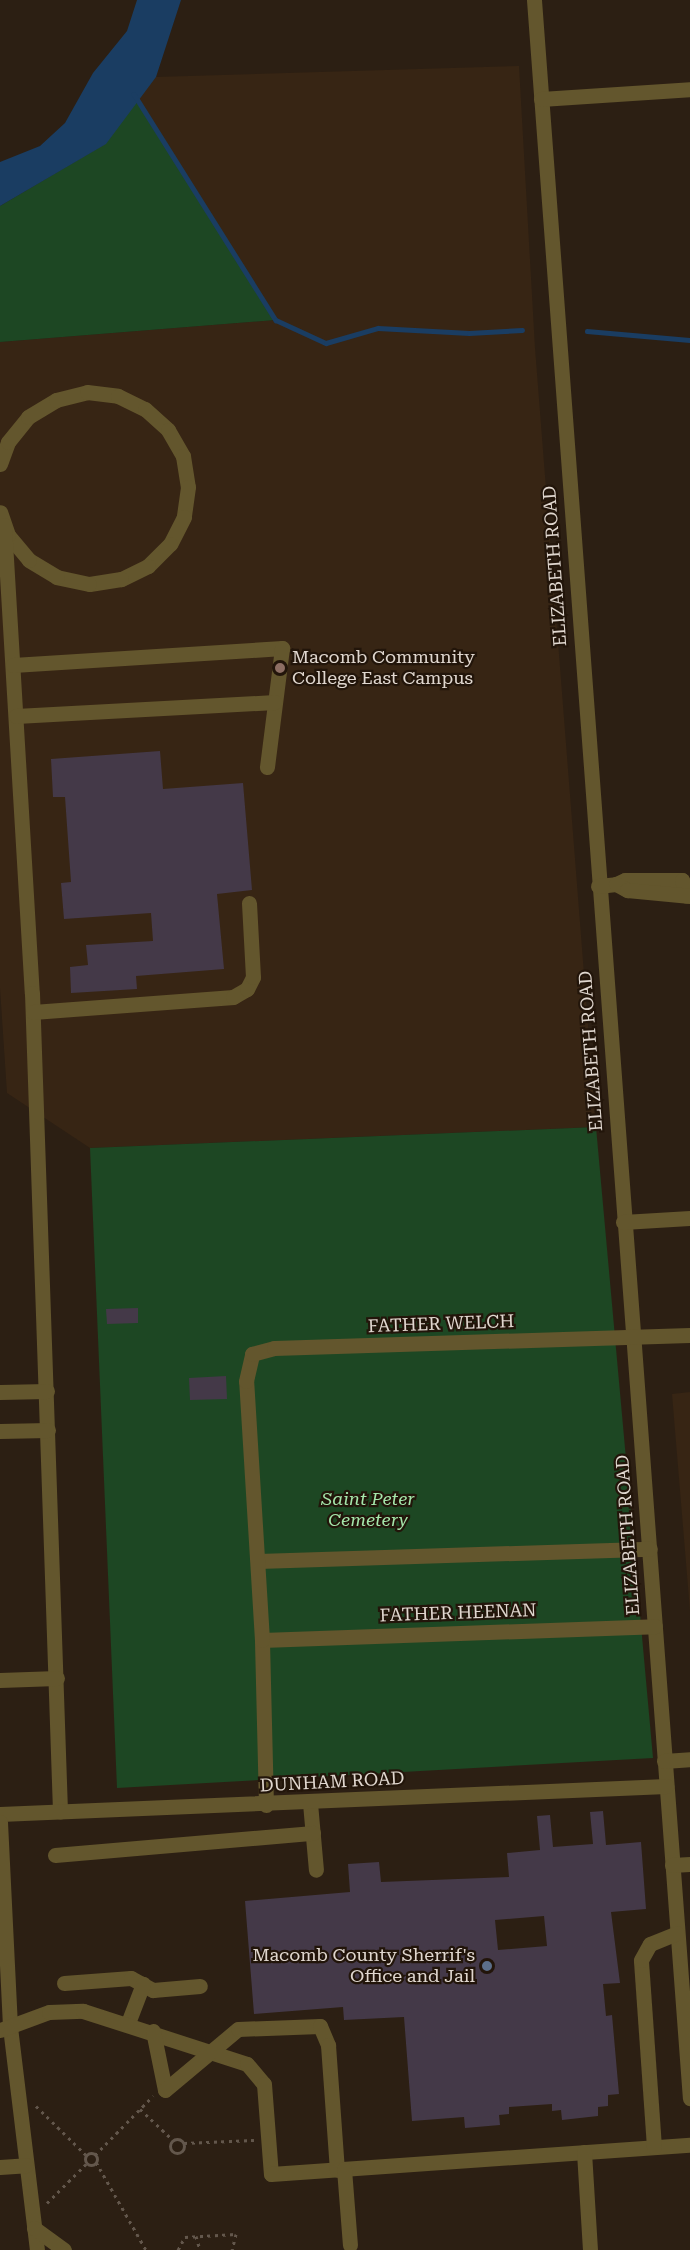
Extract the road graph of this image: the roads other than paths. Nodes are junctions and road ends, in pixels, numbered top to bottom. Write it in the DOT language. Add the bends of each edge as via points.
graph roads {
  1 [pos="534,0"];
  2 [pos="690,89"];
  3 [pos="540,99"];
  4 [pos="0,464"];
  5 [pos="2,519"];
  6 [pos="13,665"];
  7 [pos="275,702"];
  8 [pos="16,716"];
  9 [pos="267,767"];
  10 [pos="598,886"];
  11 [pos="688,896"];
  12 [pos="249,903"];
  13 [pos="33,1012"];
  14 [pos="690,1218"];
  15 [pos="623,1222"];
  16 [pos="690,1335"];
  17 [pos="632,1339"];
  18 [pos="47,1391"];
  19 [pos="0,1392"];
  20 [pos="48,1430"];
  21 [pos="0,1431"];
  22 [pos="650,1549"];
  23 [pos="258,1561"];
  24 [pos="655,1626"];
  25 [pos="262,1640"];
  26 [pos="57,1678"];
  27 [pos="0,1680"];
  28 [pos="690,1759"];
  29 [pos="664,1761"];
  30 [pos="666,1786"];
  31 [pos="310,1803"];
  32 [pos="266,1805"];
  33 [pos="60,1812"];
  34 [pos="0,1814"];
  35 [pos="0,1822"];
  36 [pos="313,1833"];
  37 [pos="55,1855"];
  38 [pos="690,1864"];
  39 [pos="672,1865"];
  40 [pos="316,1870"];
  41 [pos="2,1911"];
  42 [pos="677,1933"];
  43 [pos="64,1983"];
  44 [pos="142,1984"];
  45 [pos="200,1986"];
  46 [pos="128,2023"];
  47 [pos="5,2029"];
  48 [pos="153,2031"];
  49 [pos="214,2052"];
  50 [pos="688,2055"];
  51 [pos="690,2098"];
  52 [pos="690,2145"];
  53 [pos="654,2147"];
  54 [pos="584,2152"];
  55 [pos="26,2165"];
  56 [pos="0,2167"];
  57 [pos="341,2169"];
  58 [pos="33,2223"];
  59 [pos="350,2245"];
  60 [pos="37,2250"];
  61 [pos="64,2250"];
  62 [pos="590,2250"];
  1 -- 3 [label="street, ELIZABETH ROAD"];
  2 -- 3 [label="street"];
  3 -- 10 [label="street, ELIZABETH ROAD"];
  4 -- 5 [label="street" via="8,442 28,417 56,400 87,392 118,396 146,409 168,430 183,456 188,487 183,517 170,544 148,566 121,579 88,584 57,577 29,560"];
  5 -- 6 [label="street"];
  6 -- 7 [label="street" via="282,648"];
  6 -- 8 [label="street"];
  7 -- 8 [label="street"];
  7 -- 9 [label="street"];
  8 -- 13 [label="street"];
  10 -- 11 [label="street" via="616,884 627,890"];
  10 -- 15 [label="street, ELIZABETH ROAD"];
  12 -- 13 [label="street" via="254,977 233,997"];
  13 -- 18 [label="street"];
  14 -- 15 [label="street"];
  15 -- 17 [label="street, ELIZABETH ROAD"];
  16 -- 17 [label="street, FATHER WELCH"];
  17 -- 22 [label="street, ELIZABETH ROAD"];
  17 -- 23 [label="street, FATHER WELCH" via="274,1348 252,1354 246,1381"];
  18 -- 19 [label="street"];
  18 -- 20 [label="street"];
  20 -- 21 [label="street"];
  20 -- 26 [label="street"];
  22 -- 23 [label="street"];
  22 -- 24 [label="street, ELIZABETH ROAD"];
  23 -- 25 [label="street"];
  24 -- 25 [label="street, FATHER HEENAN"];
  24 -- 29 [label="street, ELIZABETH ROAD"];
  25 -- 32 [label="street"];
  26 -- 27 [label="street"];
  26 -- 33 [label="street"];
  28 -- 29 [label="street"];
  29 -- 30 [label="street, ELIZABETH ROAD"];
  30 -- 31 [label="street, DUNHAM ROAD"];
  30 -- 39 [label="street, ELIZABETH ROAD"];
  31 -- 32 [label="street, DUNHAM ROAD"];
  31 -- 36 [label="street"];
  32 -- 33 [label="street, DUNHAM ROAD"];
  33 -- 34 [label="street, DUNHAM ROAD"];
  35 -- 41 [label="street"];
  36 -- 37 [label="street"];
  36 -- 40 [label="street"];
  38 -- 39 [label="street"];
  39 -- 42 [label="street, ELIZABETH ROAD"];
  41 -- 47 [label="street"];
  42 -- 50 [label="street, ELIZABETH ROAD"];
  42 -- 53 [label="street" via="650,1944 641,1960"];
  43 -- 44 [label="street" via="131,1978"];
  44 -- 45 [label="street" via="153,1990"];
  44 -- 46 [label="street"];
  46 -- 47 [label="street" via="99,2013 67,2011 33,2016"];
  46 -- 48 [label="street"];
  47 -- 55 [label="street"];
  48 -- 49 [label="street"];
  48 -- 49 [label="street" via="162,2088 171,2090"];
  49 -- 57 [label="street" via="247,2064 264,2084 271,2174"];
  49 -- 57 [label="street" via="238,2029 320,2025 328,2045"];
  50 -- 51 [label="street, ELIZABETH ROAD"];
  52 -- 53 [label="street"];
  53 -- 54 [label="street"];
  54 -- 57 [label="street"];
  54 -- 62 [label="street"];
  55 -- 56 [label="street"];
  55 -- 58 [label="street"];
  57 -- 59 [label="street"];
  58 -- 60 [label="street"];
  58 -- 61 [label="street"];
}
